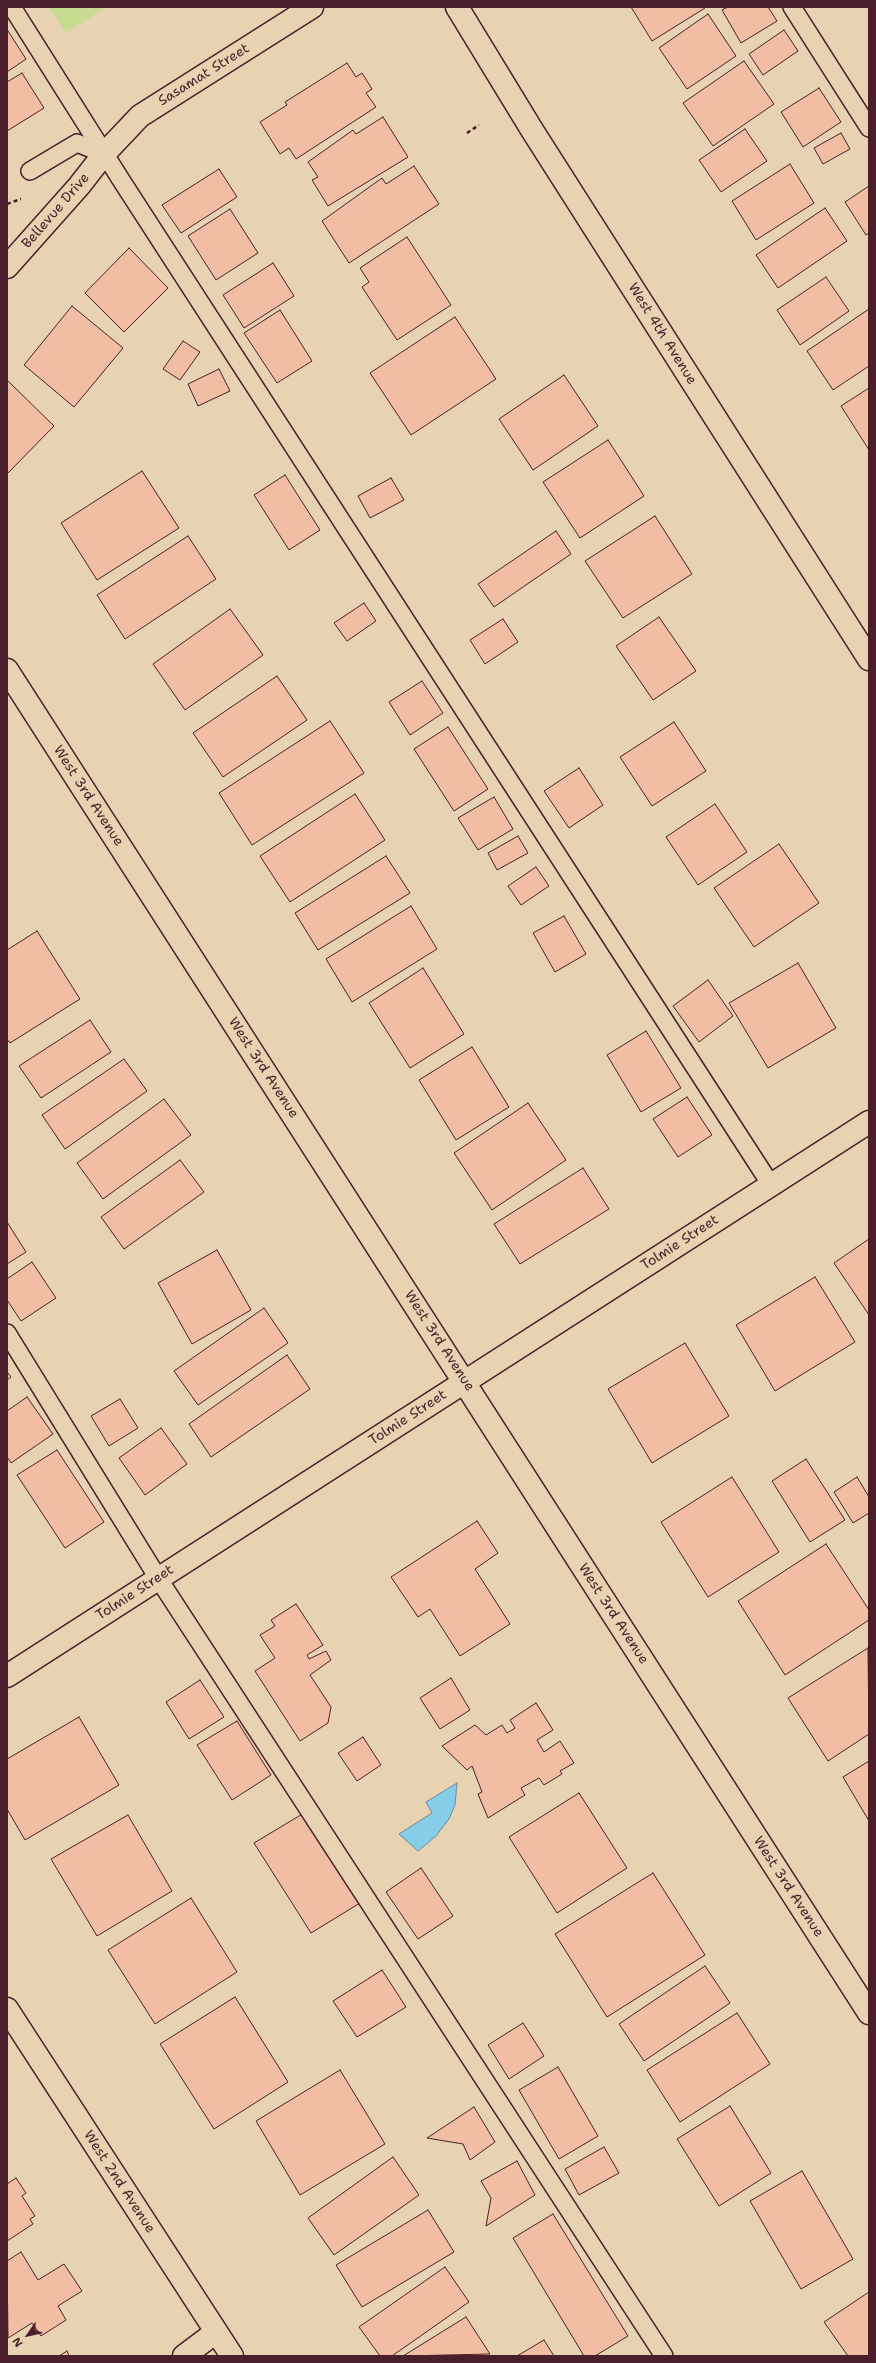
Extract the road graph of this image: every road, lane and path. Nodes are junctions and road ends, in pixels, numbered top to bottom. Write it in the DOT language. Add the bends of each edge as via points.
graph roads {
  1 [pos="12,7"];
  2 [pos="312,7"];
  3 [pos="457,7"];
  4 [pos="792,7"];
  5 [pos="480,125"];
  6 [pos="869,128"];
  7 [pos="467,133"];
  8 [pos="104,154"];
  9 [pos="30,171"];
  10 [pos="7,267"];
  11 [pos="869,659"];
  12 [pos="7,670"];
  13 [pos="869,1122"];
  14 [pos="771,1185"];
  15 [pos="7,1333"];
  16 [pos="465,1382"];
  17 [pos="158,1578"];
  18 [pos="7,1676"];
  19 [pos="7,2009"];
  20 [pos="869,2013"];
  21 [pos="216,2332"];
  22 [pos="184,2356"];
  23 [pos="232,2356"];
  24 [pos="664,2356"];
  1 -- 8 [label="lane"];
  2 -- 8 [label="street, Sasamat Street" via="140,116"];
  3 -- 11 [label="street, West 4th Avenue" via="532,130"];
  4 -- 6 [label="lane"];
  5 -- 7 [label="path"];
  8 -- 9 [label="lane" via="78,143"];
  8 -- 10 [label="street, Bellevue Drive"];
  8 -- 14 [label="lane"];
  12 -- 16 [label="street, West 3rd Avenue"];
  13 -- 14 [label="street, Tolmie Street"];
  14 -- 16 [label="street, Tolmie Street"];
  15 -- 17 [label="lane"];
  16 -- 17 [label="street, Tolmie Street"];
  16 -- 20 [label="street, West 3rd Avenue"];
  17 -- 18 [label="street, Tolmie Street"];
  17 -- 24 [label="lane"];
  19 -- 21 [label="street, West 2nd Avenue"];
  21 -- 22 [label="street"];
  21 -- 23 [label="street, West 2nd Avenue"];
}
